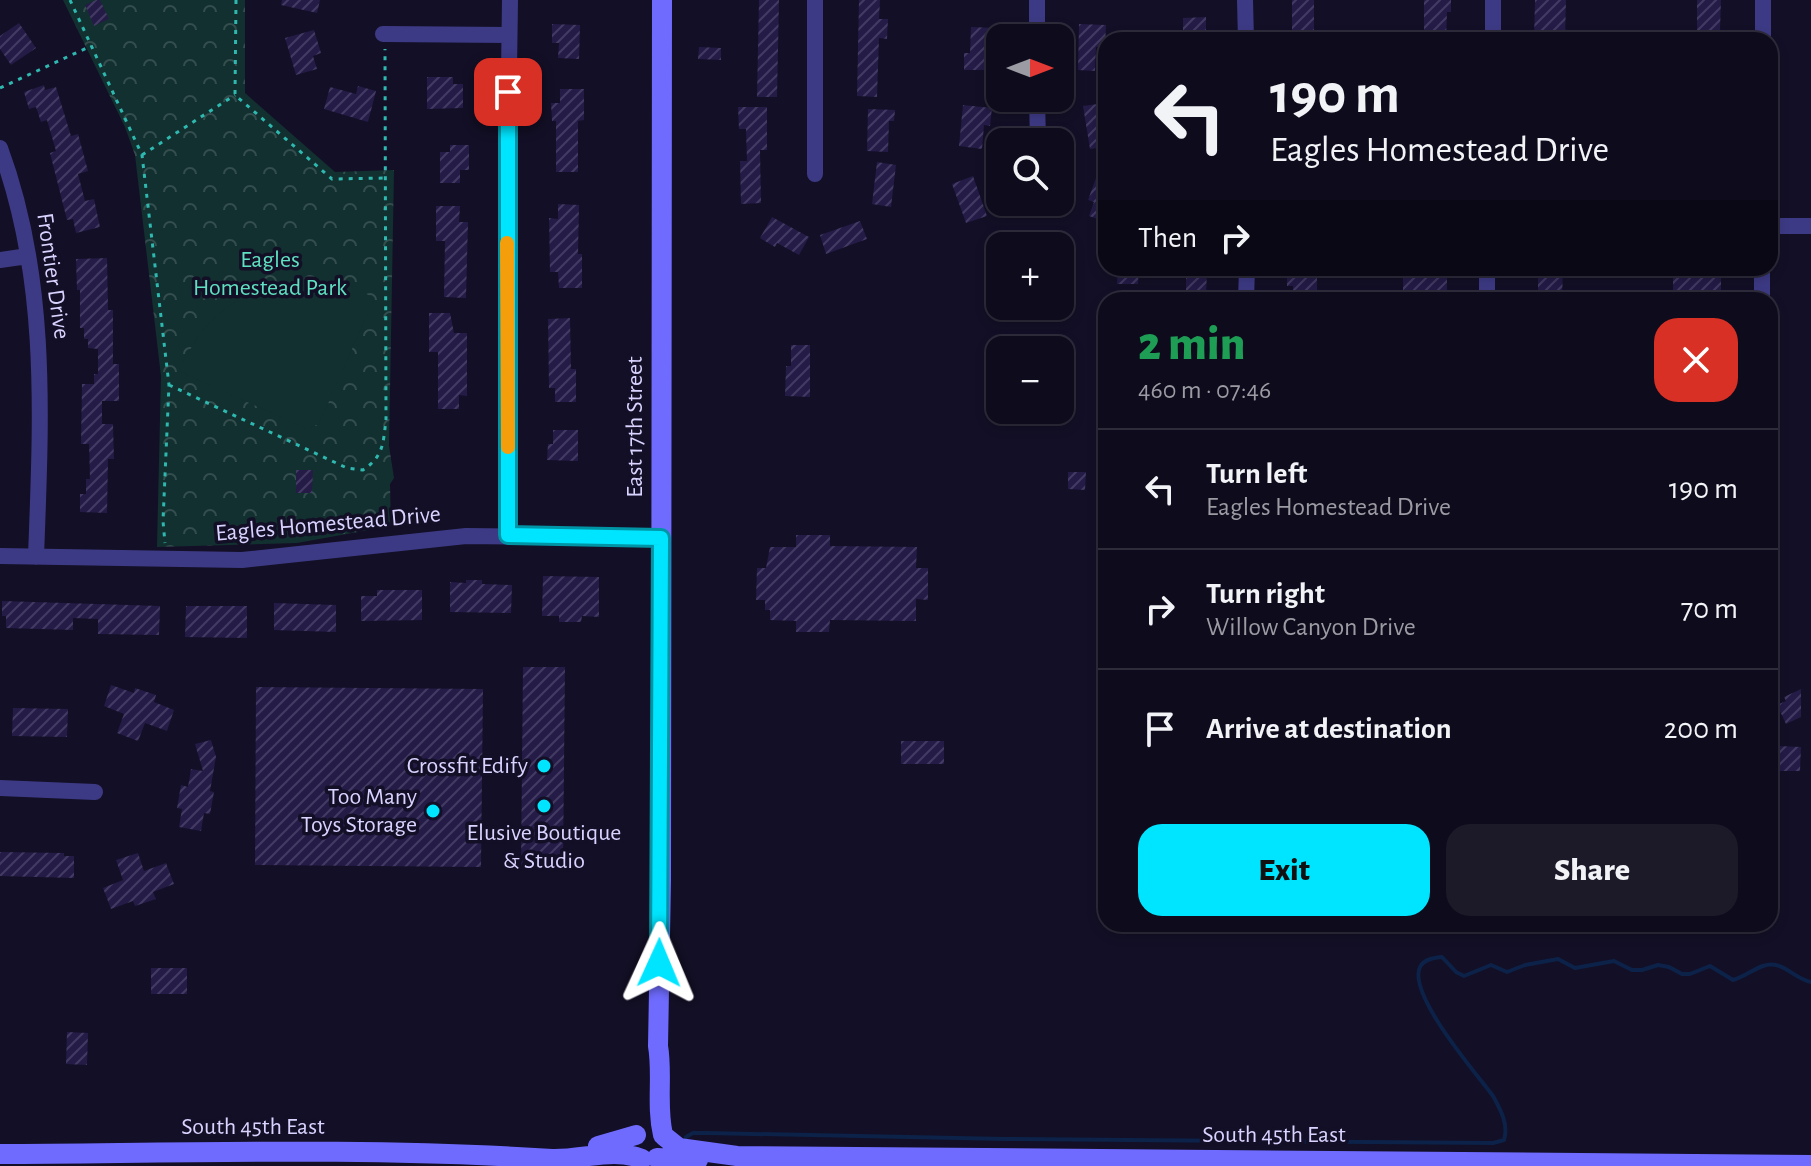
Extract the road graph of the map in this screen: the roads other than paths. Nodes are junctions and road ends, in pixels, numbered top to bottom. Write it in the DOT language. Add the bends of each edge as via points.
graph roads {
  1 [pos="510,0"];
  2 [pos="662,0"];
  3 [pos="815,0"];
  4 [pos="1037,0"];
  5 [pos="1245,0"];
  6 [pos="1493,0"];
  7 [pos="1763,0"];
  8 [pos="1037,24"];
  9 [pos="1246,32"];
  10 [pos="1493,32"];
  11 [pos="1763,32"];
  12 [pos="383,34"];
  13 [pos="509,35"];
  14 [pos="0,148"];
  15 [pos="815,174"];
  16 [pos="1778,226"];
  17 [pos="1811,226"];
  18 [pos="28,256"];
  19 [pos="0,260"];
  20 [pos="508,535"];
  21 [pos="661,538"];
  22 [pos="0,556"];
  23 [pos="36,557"];
  24 [pos="0,788"];
  25 [pos="95,792"];
  26 [pos="658,1046"];
  27 [pos="638,1133"];
  28 [pos="663,1136"];
  29 [pos="0,1154"];
  30 [pos="507,1155"];
  31 [pos="737,1156"];
  32 [pos="649,1158"];
  33 [pos="1811,1165"];
  1 -- 13 [label="street"];
  2 -- 21 [label="main road, East 17th Street"];
  3 -- 15 [label="street"];
  4 -- 8 [label="street"];
  5 -- 9 [label="street"];
  6 -- 10 [label="street"];
  7 -- 11 [label="street"];
  12 -- 13 [label="street"];
  13 -- 20 [label="street"];
  14 -- 18 [label="street, Frontier Drive"];
  16 -- 17 [label="street"];
  18 -- 19 [label="street"];
  18 -- 23 [label="street, Frontier Drive" via="40,360"];
  20 -- 21 [label="street, Eagles Homestead Drive"];
  20 -- 23 [label="street, Eagles Homestead Drive" via="242,560"];
  21 -- 26 [label="main road, East 17th Street"];
  22 -- 23 [label="street, Eagles Homestead Drive"];
  24 -- 25 [label="street"];
  26 -- 27 [label="main road, East 17th Street" via="646,1120"];
  26 -- 28 [label="main road, East 17th Street"];
  27 -- 28 [label="main road" via="651,1128"];
  27 -- 30 [label="main road, South 45th East" via="604,1145"];
  27 -- 32 [label="main road" via="633,1145"];
  28 -- 31 [label="main road, South 45th East" via="679,1148"];
  28 -- 32 [label="main road" via="664,1151"];
  29 -- 30 [label="main road, South 45th East"];
  30 -- 32 [label="main road, South 45th East" via="577,1159 621,1153"];
  31 -- 32 [label="main road, South 45th East" via="705,1161"];
  31 -- 33 [label="main road, South 45th East"];
}
